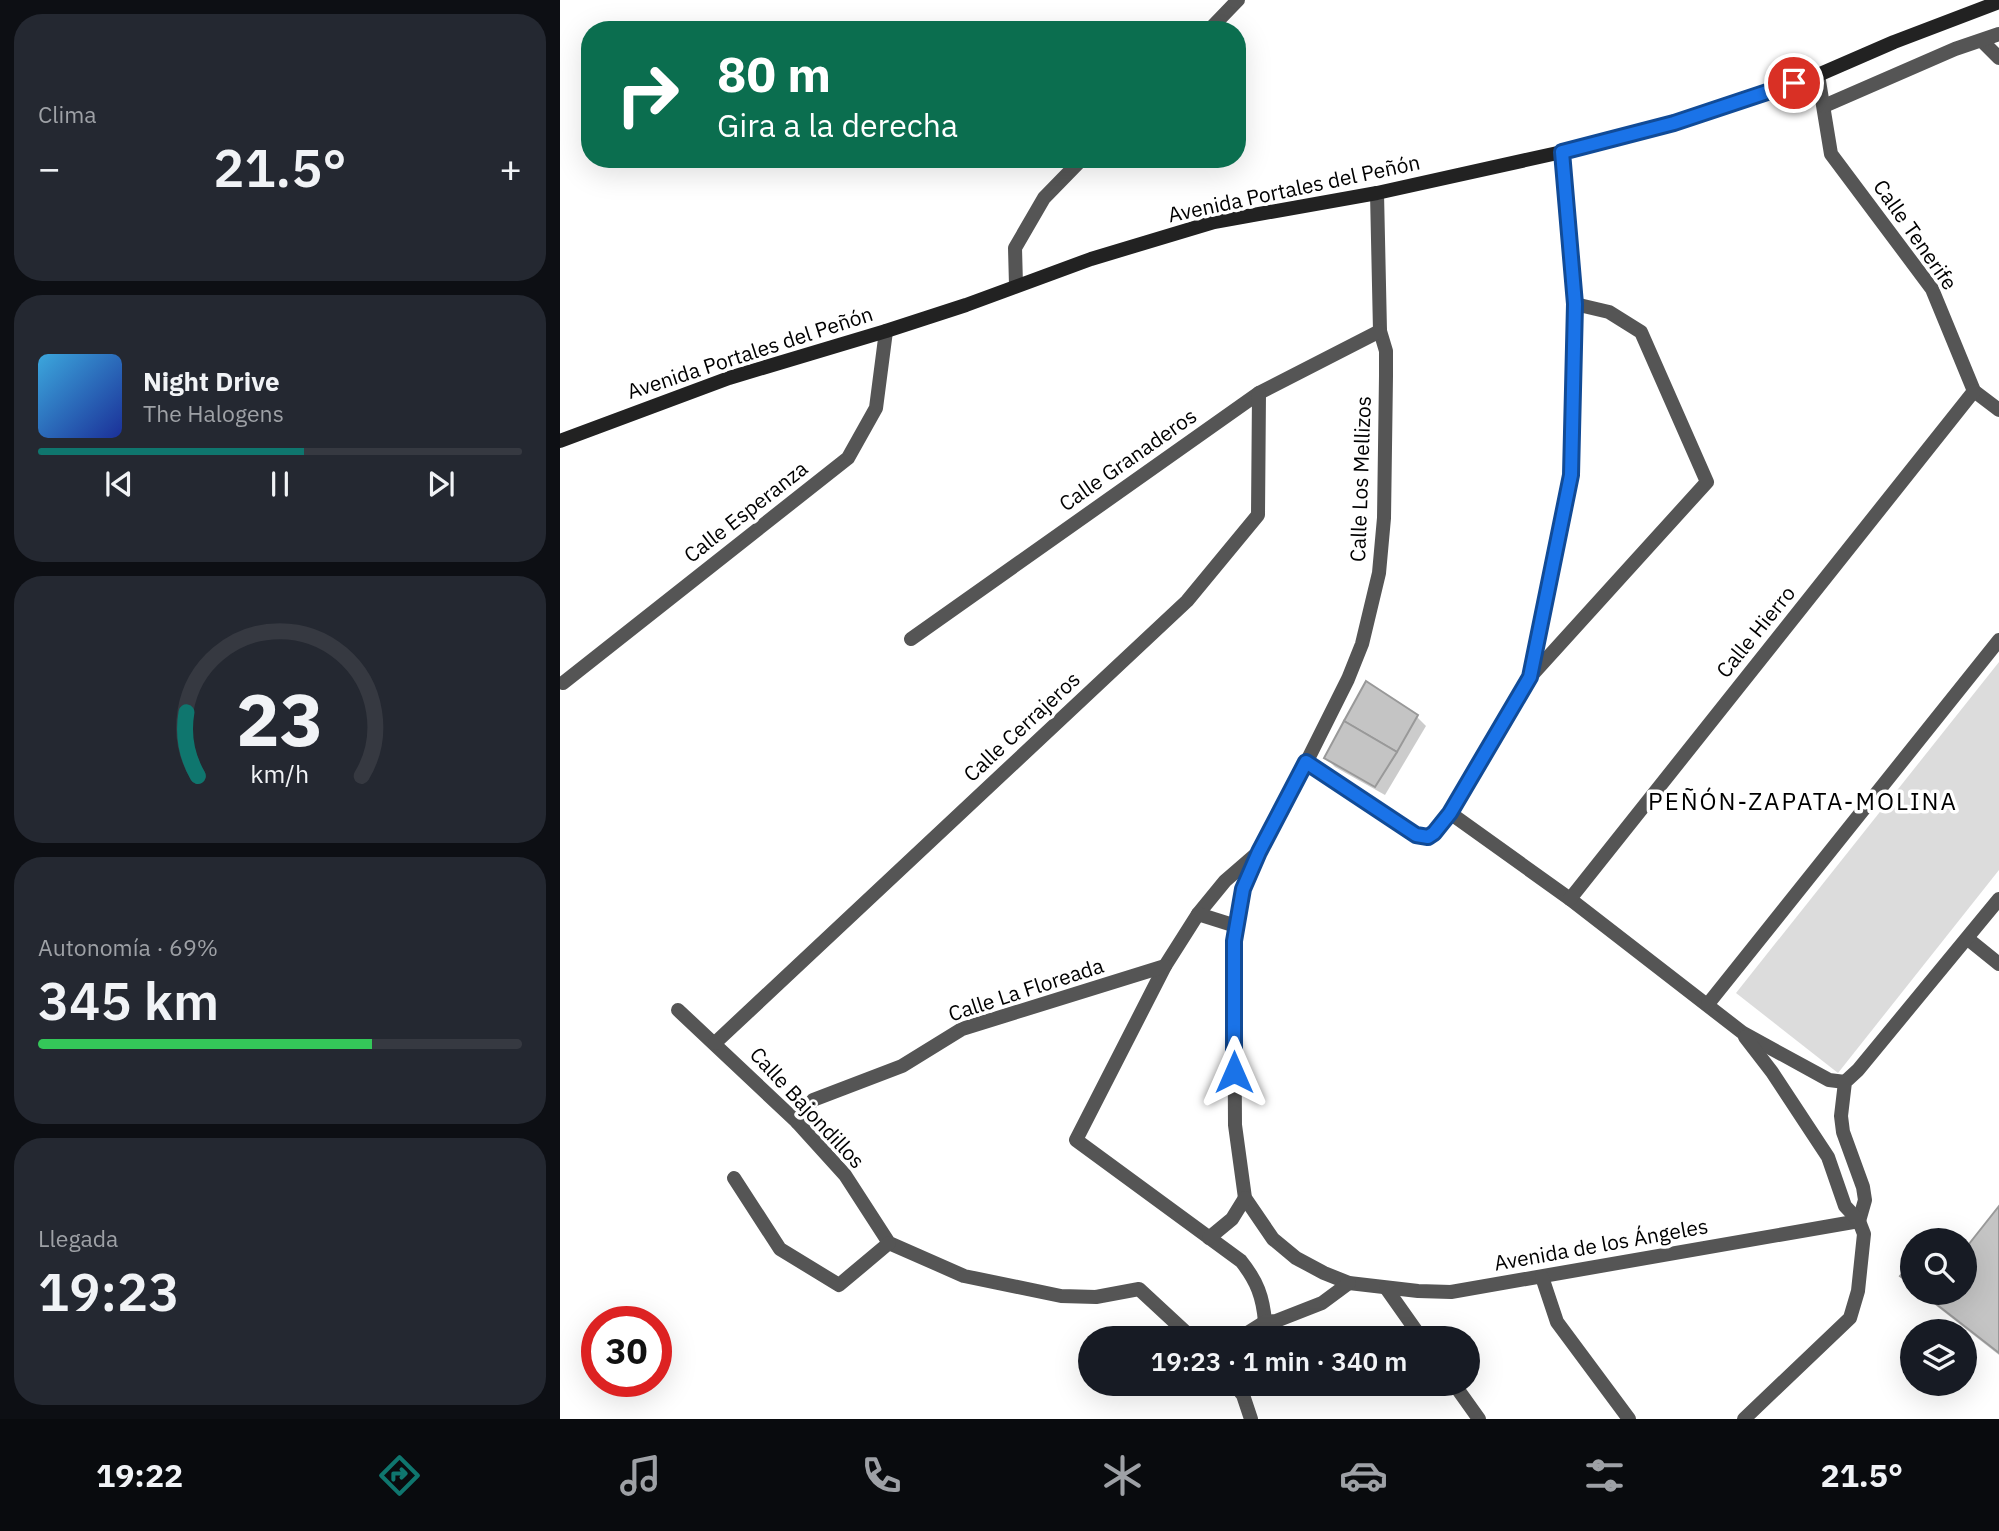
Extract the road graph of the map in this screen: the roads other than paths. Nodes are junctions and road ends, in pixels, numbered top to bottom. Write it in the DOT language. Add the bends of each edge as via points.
graph roads {
  1 [pos="1238,0"];
  2 [pos="1999,2"];
  3 [pos="1218,21"];
  4 [pos="1999,34"];
  5 [pos="1982,41"];
  6 [pos="1999,58"];
  7 [pos="1818,75"];
  8 [pos="1824,106"];
  9 [pos="1562,152"];
  10 [pos="1073,168"];
  11 [pos="1377,193"];
  12 [pos="1016,285"];
  13 [pos="1575,304"];
  14 [pos="886,331"];
  15 [pos="1380,331"];
  16 [pos="1974,391"];
  17 [pos="1259,393"];
  18 [pos="1999,410"];
  19 [pos="560,441"];
  20 [pos="911,639"];
  21 [pos="1999,640"];
  22 [pos="1530,677"];
  23 [pos="562,683"];
  24 [pos="1306,762"];
  25 [pos="1450,813"];
  26 [pos="1259,852"];
  27 [pos="1570,899"];
  28 [pos="1999,900"];
  29 [pos="1198,914"];
  30 [pos="1236,926"];
  31 [pos="1968,939"];
  32 [pos="1999,964"];
  33 [pos="1165,966"];
  34 [pos="1707,1004"];
  35 [pos="678,1010"];
  36 [pos="1743,1033"];
  37 [pos="715,1043"];
  38 [pos="1844,1083"];
  39 [pos="797,1122"];
  40 [pos="734,1178"];
  41 [pos="1245,1198"];
  42 [pos="1859,1221"];
  43 [pos="1209,1238"];
  44 [pos="889,1242"];
  45 [pos="1542,1277"];
  46 [pos="1349,1283"];
  47 [pos="1386,1288"];
  48 [pos="1265,1322"];
  49 [pos="1179,1326"];
  50 [pos="1259,1326"];
  51 [pos="1413,1326"];
  52 [pos="1243,1396"];
  53 [pos="1463,1396"];
  54 [pos="1251,1419"];
  55 [pos="1479,1419"];
  56 [pos="1629,1419"];
  57 [pos="1744,1419"];
  1 -- 3 [label="street"];
  2 -- 7 [label="street, Avenida Portales del Peñón"];
  4 -- 5 [label="street"];
  5 -- 6 [label="street"];
  5 -- 8 [label="street"];
  7 -- 8 [label="street, Calle Tenerife"];
  7 -- 9 [label="street, Avenida Portales del Peñón" via="1674,123"];
  8 -- 16 [label="street, Calle Tenerife" via="1831,154 1932,289"];
  9 -- 11 [label="street, Avenida Portales del Peñón"];
  9 -- 13 [label="street"];
  10 -- 12 [label="street" via="1044,198 1015,248"];
  11 -- 12 [label="street, Avenida Portales del Peñón" via="1214,222"];
  11 -- 15 [label="street, Calle Los Mellizos"];
  12 -- 14 [label="street, Avenida Portales del Peñón"];
  13 -- 22 [label="street" via="1571,475"];
  13 -- 22 [label="street" via="1609,312 1641,332 1707,482"];
  14 -- 19 [label="street, Avenida Portales del Peñón" via="729,378"];
  14 -- 23 [label="street, Calle Esperanza" via="876,408 848,458"];
  15 -- 17 [label="street, Calle Granaderos"];
  15 -- 24 [label="street, Calle Los Mellizos" via="1386,376 1384,518 1378,573 1362,644"];
  16 -- 18 [label="street"];
  16 -- 27 [label="street, Calle Hierro"];
  17 -- 20 [label="street, Calle Granaderos"];
  17 -- 37 [label="street, Calle Cerrajeros" via="1258,515 1195,592"];
  21 -- 34 [label="street"];
  22 -- 25 [label="street"];
  24 -- 25 [label="street" via="1423,837 1434,833"];
  24 -- 26 [label="street, Calle Los Mellizos"];
  25 -- 27 [label="street"];
  26 -- 29 [label="street" via="1225,881"];
  26 -- 30 [label="street, Calle Los Mellizos" via="1243,889"];
  27 -- 34 [label="street"];
  28 -- 31 [label="street"];
  29 -- 30 [label="street"];
  29 -- 33 [label="street"];
  30 -- 41 [label="street, Calle Los Mellizos" via="1235,1125"];
  31 -- 32 [label="street"];
  31 -- 38 [label="street"];
  33 -- 39 [label="street, Calle La Floreada" via="962,1029 902,1066 813,1100"];
  33 -- 43 [label="street" via="1076,1140"];
  34 -- 36 [label="street"];
  35 -- 37 [label="street, Calle Bajondillos"];
  36 -- 38 [label="street" via="1829,1080"];
  36 -- 42 [label="street" via="1828,1157 1845,1206"];
  37 -- 39 [label="street, Calle Bajondillos"];
  38 -- 42 [label="street" via="1843,1132 1865,1200"];
  39 -- 44 [label="street, Calle Bajondillos" via="845,1175"];
  40 -- 44 [label="street" via="780,1249 839,1284"];
  41 -- 43 [label="street" via="1232,1219"];
  41 -- 46 [label="street, Calle Los Mellizos" via="1273,1239 1296,1258"];
  42 -- 45 [label="street, Avenida de los Ángeles"];
  42 -- 57 [label="street" via="1864,1234 1863,1261 1850,1318"];
  43 -- 48 [label="street" via="1241,1261 1254,1278"];
  44 -- 49 [label="street" via="964,1276 1061,1296 1096,1297 1139,1289"];
  45 -- 47 [label="street, Avenida de los Ángeles" via="1451,1292"];
  45 -- 56 [label="street" via="1557,1322"];
  46 -- 47 [label="street, Avenida de los Ángeles"];
  46 -- 48 [label="street" via="1322,1303"];
  47 -- 51 [label="street"];
  48 -- 50 [label="street"];
  52 -- 54 [label="street"];
  53 -- 55 [label="street"];
}
